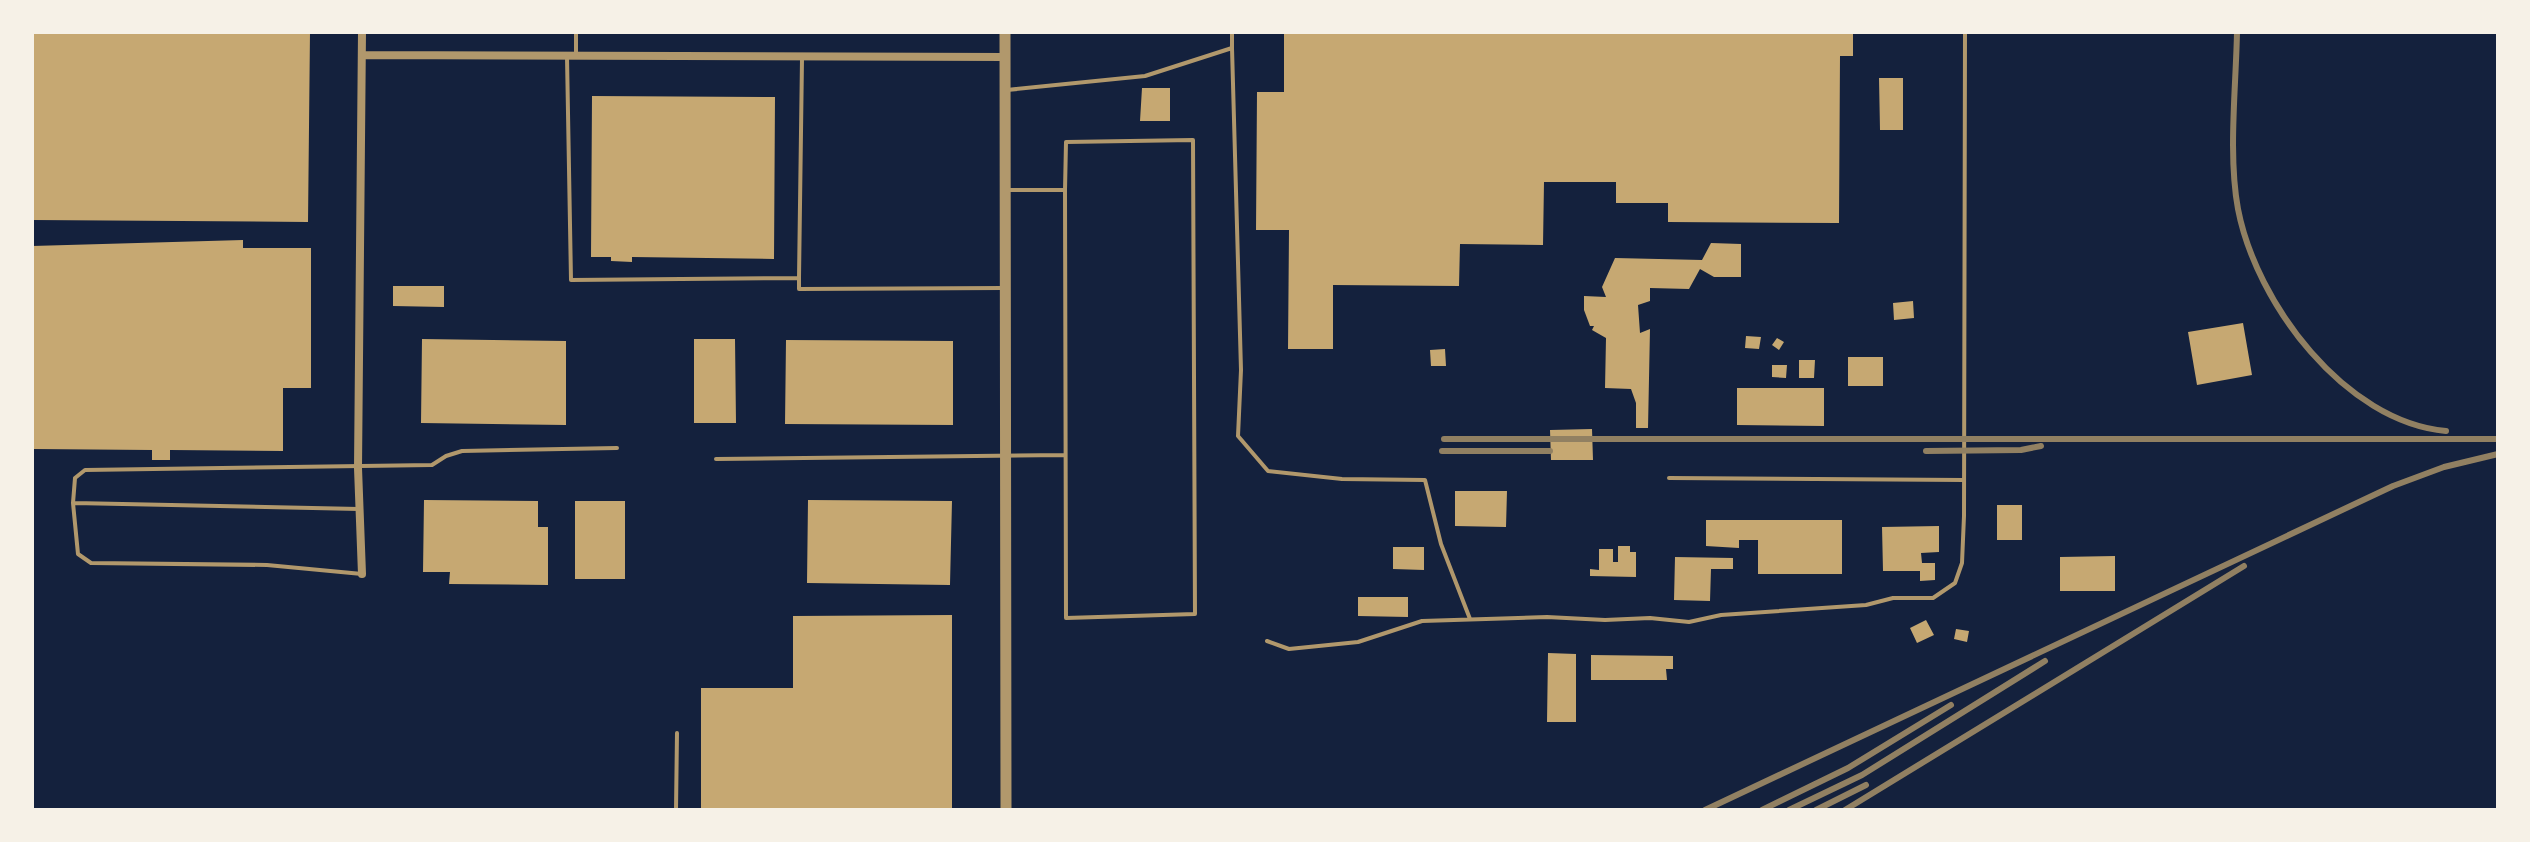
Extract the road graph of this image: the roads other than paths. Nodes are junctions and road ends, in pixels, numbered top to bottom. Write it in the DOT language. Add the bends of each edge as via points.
graph roads {
  1 [pos="362,32"];
  2 [pos="576,32"];
  3 [pos="1005,32"];
  4 [pos="1232,32"];
  5 [pos="1965,32"];
  6 [pos="1232,48"];
  7 [pos="362,55"];
  8 [pos="571,55"];
  9 [pos="802,56"];
  10 [pos="1005,57"];
  11 [pos="1005,90"];
  12 [pos="1005,190"];
  13 [pos="1065,190"];
  14 [pos="799,278"];
  15 [pos="1005,288"];
  16 [pos="617,448"];
  17 [pos="1065,455"];
  18 [pos="1005,456"];
  19 [pos="716,459"];
  20 [pos="358,468"];
  21 [pos="1669,478"];
  22 [pos="1964,480"];
  23 [pos="73,503"];
  24 [pos="359,509"];
  25 [pos="362,574"];
  26 [pos="1470,619"];
  27 [pos="1267,641"];
  28 [pos="677,733"];
  29 [pos="676,810"];
  30 [pos="1006,810"];
  1 -- 7 [label="street"];
  2 -- 8 [label="lane"];
  3 -- 10 [label="street"];
  4 -- 6 [label="lane"];
  5 -- 22 [label="lane"];
  6 -- 11 [label="lane" via="1145,76"];
  6 -- 26 [label="lane" via="1241,370 1238,436 1268,471 1425,480 1441,544"];
  7 -- 8 [label="street"];
  7 -- 20 [label="street"];
  8 -- 9 [label="street"];
  8 -- 14 [label="lane" via="571,280"];
  9 -- 10 [label="street"];
  9 -- 14 [label="lane"];
  10 -- 11 [label="street"];
  11 -- 12 [label="street"];
  12 -- 13 [label="lane"];
  12 -- 15 [label="street"];
  13 -- 17 [label="lane"];
  13 -- 17 [label="lane" via="1066,142 1193,140 1195,614 1066,618"];
  14 -- 15 [label="lane" via="799,289"];
  15 -- 18 [label="street"];
  16 -- 20 [label="lane" via="462,451 432,465"];
  17 -- 18 [label="lane"];
  18 -- 19 [label="lane"];
  18 -- 30 [label="street"];
  20 -- 23 [label="lane" via="85,470 75,478"];
  20 -- 24 [label="street"];
  21 -- 22 [label="lane"];
  22 -- 26 [label="lane" via="1962,563 1955,583 1933,598 1689,622"];
  23 -- 24 [label="lane"];
  23 -- 25 [label="lane" via="78,554 91,563 267,565"];
  24 -- 25 [label="street"];
  26 -- 27 [label="lane" via="1422,621 1358,642 1289,649"];
  28 -- 29 [label="lane"];
}
